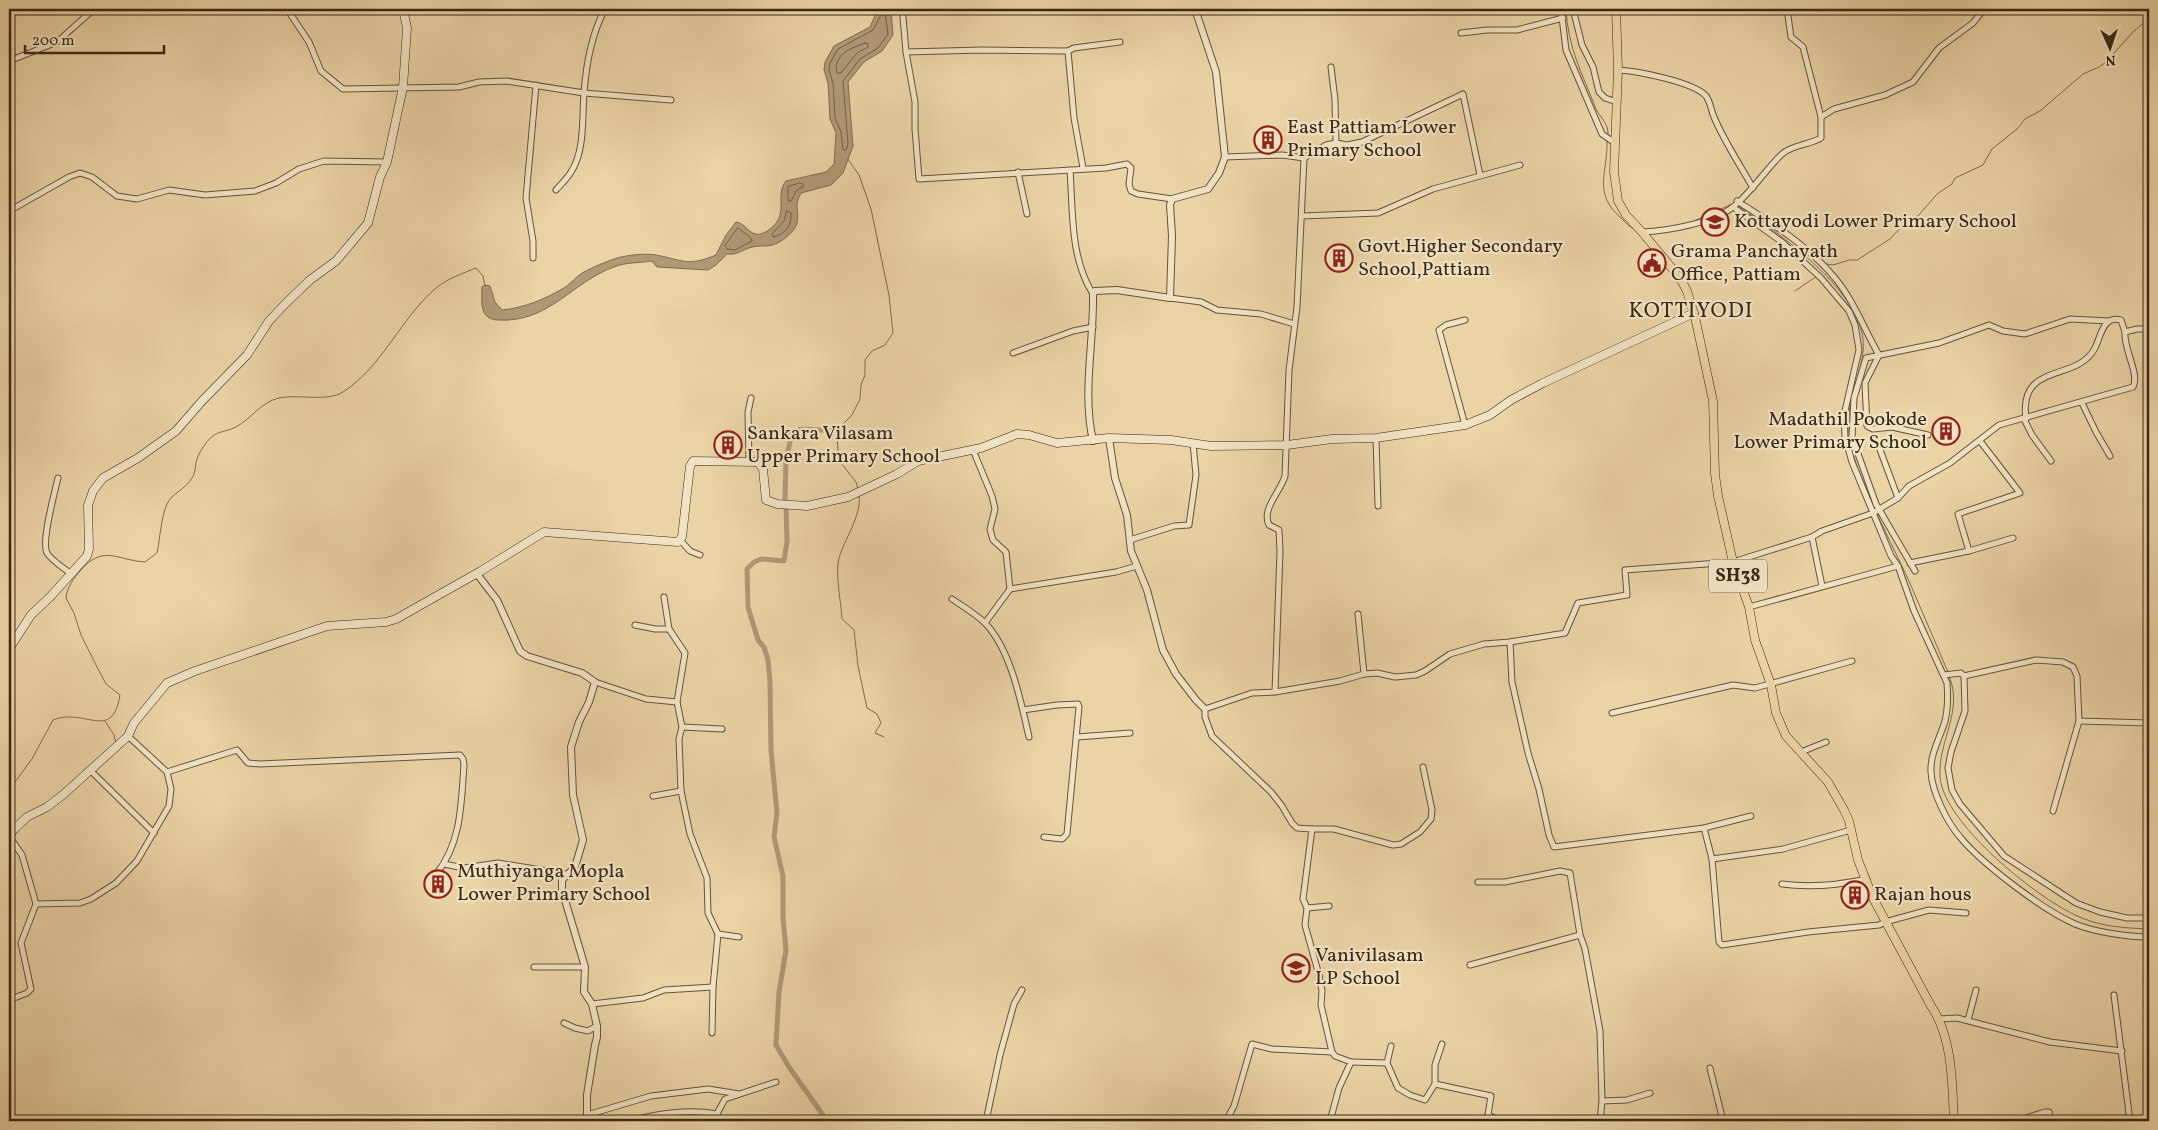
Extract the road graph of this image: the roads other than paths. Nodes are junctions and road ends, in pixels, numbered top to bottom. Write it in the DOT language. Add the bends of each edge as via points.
graph roads {
  1 [pos="94,9"];
  2 [pos="287,9"];
  3 [pos="403,9"];
  4 [pos="606,9"];
  5 [pos="1195,9"];
  6 [pos="1561,9"];
  7 [pos="1573,9"];
  8 [pos="1616,9"];
  9 [pos="1787,9"];
  10 [pos="1984,9"];
  11 [pos="903,17"];
  12 [pos="1563,18"];
  13 [pos="1461,33"];
  14 [pos="1120,42"];
  15 [pos="1068,51"];
  16 [pos="906,52"];
  17 [pos="9,61"];
  18 [pos="1331,67"];
  19 [pos="1618,70"];
  20 [pos="536,85"];
  21 [pos="403,87"];
  22 [pos="584,93"];
  23 [pos="672,100"];
  24 [pos="1617,102"];
  25 [pos="1821,117"];
  26 [pos="1336,143"];
  27 [pos="1615,143"];
  28 [pos="1225,157"];
  29 [pos="1304,158"];
  30 [pos="386,162"];
  31 [pos="1520,165"];
  32 [pos="1083,168"];
  33 [pos="1070,170"];
  34 [pos="1018,172"];
  35 [pos="1480,175"];
  36 [pos="1753,188"];
  37 [pos="556,190"];
  38 [pos="1172,199"];
  39 [pos="1737,201"];
  40 [pos="1733,207"];
  41 [pos="9,211"];
  42 [pos="1027,214"];
  43 [pos="1302,216"];
  44 [pos="1642,232"];
  45 [pos="534,258"];
  46 [pos="1092,294"];
  47 [pos="1170,298"];
  48 [pos="1694,313"];
  49 [pos="1465,320"];
  50 [pos="2109,321"];
  51 [pos="1294,324"];
  52 [pos="1093,328"];
  53 [pos="2149,329"];
  54 [pos="2125,332"];
  55 [pos="1012,353"];
  56 [pos="1879,355"];
  57 [pos="751,398"];
  58 [pos="2082,403"];
  59 [pos="2025,419"];
  60 [pos="1465,425"];
  61 [pos="1928,435"];
  62 [pos="1109,438"];
  63 [pos="1376,438"];
  64 [pos="1092,441"];
  65 [pos="1980,441"];
  66 [pos="1193,443"];
  67 [pos="1286,445"];
  68 [pos="1880,447"];
  69 [pos="973,450"];
  70 [pos="2110,456"];
  71 [pos="2051,460"];
  72 [pos="749,461"];
  73 [pos="58,478"];
  74 [pos="1898,498"];
  75 [pos="1378,506"];
  76 [pos="1879,508"];
  77 [pos="1872,512"];
  78 [pos="1812,538"];
  79 [pos="2014,538"];
  80 [pos="1130,540"];
  81 [pos="680,541"];
  82 [pos="1968,552"];
  83 [pos="700,555"];
  84 [pos="1733,562"];
  85 [pos="1910,563"];
  86 [pos="1136,566"];
  87 [pos="1898,566"];
  88 [pos="1915,571"];
  89 [pos="71,574"];
  90 [pos="477,574"];
  91 [pos="1822,586"];
  92 [pos="1010,590"];
  93 [pos="664,597"];
  94 [pos="952,599"];
  95 [pos="1749,607"];
  96 [pos="1358,614"];
  97 [pos="985,623"];
  98 [pos="635,625"];
  99 [pos="669,629"];
  100 [pos="1510,642"];
  101 [pos="9,649"];
  102 [pos="1852,661"];
  103 [pos="1364,674"];
  104 [pos="1945,675"];
  105 [pos="1964,676"];
  106 [pos="595,682"];
  107 [pos="1771,684"];
  108 [pos="1275,692"];
  109 [pos="678,702"];
  110 [pos="1206,709"];
  111 [pos="1023,710"];
  112 [pos="1612,713"];
  113 [pos="2079,721"];
  114 [pos="2149,723"];
  115 [pos="682,726"];
  116 [pos="722,729"];
  117 [pos="1130,734"];
  118 [pos="128,736"];
  119 [pos="1078,736"];
  120 [pos="1029,738"];
  121 [pos="1826,742"];
  122 [pos="1801,752"];
  123 [pos="1423,767"];
  124 [pos="90,770"];
  125 [pos="167,772"];
  126 [pos="681,791"];
  127 [pos="652,796"];
  128 [pos="2054,811"];
  129 [pos="1751,816"];
  130 [pos="1704,828"];
  131 [pos="1312,829"];
  132 [pos="1851,830"];
  133 [pos="154,833"];
  134 [pos="9,835"];
  135 [pos="1044,837"];
  136 [pos="1712,859"];
  137 [pos="444,864"];
  138 [pos="436,872"];
  139 [pos="566,874"];
  140 [pos="1867,880"];
  141 [pos="1478,882"];
  142 [pos="1782,884"];
  143 [pos="36,904"];
  144 [pos="1329,906"];
  145 [pos="1307,908"];
  146 [pos="1966,913"];
  147 [pos="2149,918"];
  148 [pos="1885,922"];
  149 [pos="718,934"];
  150 [pos="1580,935"];
  151 [pos="740,937"];
  152 [pos="2149,937"];
  153 [pos="1470,965"];
  154 [pos="534,967"];
  155 [pos="586,967"];
  156 [pos="713,987"];
  157 [pos="1022,990"];
  158 [pos="1976,990"];
  159 [pos="2114,995"];
  160 [pos="9,1000"];
  161 [pos="592,1004"];
  162 [pos="1939,1019"];
  163 [pos="1968,1020"];
  164 [pos="564,1023"];
  165 [pos="597,1026"];
  166 [pos="712,1033"];
  167 [pos="1442,1044"];
  168 [pos="1391,1046"];
  169 [pos="2122,1051"];
  170 [pos="1332,1052"];
  171 [pos="1351,1062"];
  172 [pos="1387,1064"];
  173 [pos="1710,1068"];
  174 [pos="776,1082"];
  175 [pos="1435,1084"];
  176 [pos="739,1094"];
  177 [pos="1650,1094"];
  178 [pos="1602,1101"];
  179 [pos="717,1114"];
  180 [pos="1488,1115"];
  181 [pos="587,1118"];
  182 [pos="630,1121"];
  183 [pos="713,1121"];
  184 [pos="986,1121"];
  185 [pos="1226,1121"];
  186 [pos="1330,1121"];
  187 [pos="1484,1121"];
  188 [pos="1500,1121"];
  189 [pos="1600,1121"];
  190 [pos="1723,1121"];
  191 [pos="1954,1121"];
  192 [pos="2016,1121"];
  193 [pos="2050,1121"];
  194 [pos="2130,1121"];
  1 -- 17 [label="street" via="57,42"];
  2 -- 21 [label="street" via="308,42 321,71 343,89"];
  3 -- 21 [label="main road" via="407,28"];
  4 -- 22 [label="street" via="588,54"];
  5 -- 28 [label="street" via="1216,72"];
  6 -- 12 [label="street"];
  7 -- 24 [label="street" via="1599,92"];
  8 -- 19 [label="main road, SH38"];
  9 -- 25 [label="street" via="1792,37 1803,47"];
  10 -- 25 [label="street" via="1973,23 1939,48 1913,82 1885,95 1834,109"];
  11 -- 16 [label="street"];
  12 -- 13 [label="street" via="1517,30"];
  12 -- 27 [label="street" via="1566,50 1580,84 1602,134"];
  14 -- 15 [label="street"];
  15 -- 16 [label="street"];
  15 -- 32 [label="street" via="1074,118"];
  16 -- 34 [label="street" via="915,102 919,179"];
  18 -- 26 [label="street"];
  19 -- 24 [label="main road, SH38"];
  19 -- 36 [label="street" via="1637,71 1703,93"];
  20 -- 21 [label="street" via="507,81 459,87"];
  20 -- 22 [label="street"];
  20 -- 45 [label="street" via="526,198"];
  21 -- 30 [label="main road"];
  22 -- 23 [label="street"];
  22 -- 37 [label="street" via="577,160"];
  24 -- 27 [label="main road, SH38"];
  25 -- 36 [label="street" via="1820,138 1812,144 1783,153"];
  26 -- 29 [label="street"];
  26 -- 35 [label="street" via="1362,142 1463,94"];
  27 -- 44 [label="main road, SH38" via="1618,202"];
  28 -- 29 [label="street" via="1282,155"];
  28 -- 38 [label="street" via="1208,189"];
  29 -- 43 [label="street"];
  30 -- 41 [label="street" via="324,161 299,168 255,191 205,195 169,190 137,200 117,196 92,177 80,173 69,176"];
  30 -- 89 [label="main road" via="368,222 345,251 269,321 247,355 176,431 103,478 88,505 87,556"];
  31 -- 35 [label="street"];
  32 -- 33 [label="street"];
  32 -- 38 [label="street" via="1127,164 1131,168 1131,191"];
  33 -- 34 [label="street"];
  33 -- 46 [label="street" via="1073,232"];
  34 -- 42 [label="street"];
  35 -- 43 [label="street" via="1433,189 1378,213"];
  36 -- 39 [label="street"];
  38 -- 47 [label="street"];
  39 -- 40 [label="street"];
  39 -- 56 [label="street" via="1772,224 1834,277 1856,310"];
  40 -- 44 [label="street" via="1698,222 1660,232"];
  40 -- 77 [label="street" via="1782,242 1821,278 1849,311 1859,350 1844,415 1845,437"];
  43 -- 51 [label="street"];
  44 -- 48 [label="main road, SH38" via="1680,278"];
  46 -- 47 [label="street" via="1118,290"];
  46 -- 52 [label="street"];
  47 -- 51 [label="street" via="1201,302 1217,310 1261,314"];
  48 -- 60 [label="main road" via="1543,382"];
  48 -- 84 [label="main road, SH38" via="1713,401 1716,482"];
  49 -- 60 [label="street" via="1440,330"];
  50 -- 54 [label="street" via="2121,320"];
  50 -- 56 [label="street" via="2070,319 2025,334 1989,325 1939,344"];
  50 -- 59 [label="street" via="2085,360 2032,385 2026,396"];
  51 -- 67 [label="street"];
  52 -- 55 [label="street" via="1073,330"];
  52 -- 64 [label="street" via="1088,394"];
  53 -- 54 [label="street"];
  54 -- 58 [label="street" via="2124,342 2135,384 2122,392"];
  56 -- 61 [label="street" via="1865,383 1867,426 1873,429 1892,427"];
  56 -- 76 [label="street" via="1866,358 1852,417 1855,448"];
  57 -- 72 [label="street" via="748,412"];
  58 -- 59 [label="street"];
  58 -- 70 [label="street"];
  59 -- 65 [label="street" via="1998,425"];
  59 -- 71 [label="street" via="2032,435"];
  60 -- 63 [label="main road"];
  62 -- 64 [label="main road"];
  62 -- 66 [label="main road"];
  62 -- 80 [label="street"];
  63 -- 67 [label="main road"];
  63 -- 75 [label="street"];
  64 -- 69 [label="main road" via="1057,443 1018,434"];
  65 -- 74 [label="street" via="1950,463 1909,486"];
  65 -- 82 [label="street" via="2020,493 1958,514"];
  66 -- 67 [label="main road" via="1211,446"];
  66 -- 80 [label="street" via="1196,475 1189,525 1174,526"];
  67 -- 108 [label="street" via="1283,486 1270,503 1267,518 1269,525 1279,530"];
  68 -- 74 [label="street"];
  69 -- 72 [label="main road" via="918,460 858,492 808,506 770,502 764,496 762,465"];
  69 -- 92 [label="street" via="992,496 995,509 990,529 994,542 1006,552"];
  72 -- 81 [label="main road" via="692,462"];
  73 -- 89 [label="street" via="45,547 47,554"];
  74 -- 76 [label="street"];
  76 -- 77 [label="street"];
  76 -- 85 [label="street"];
  77 -- 78 [label="street"];
  77 -- 87 [label="street"];
  78 -- 84 [label="street"];
  78 -- 91 [label="street"];
  79 -- 82 [label="street"];
  80 -- 86 [label="street"];
  81 -- 83 [label="street"];
  81 -- 90 [label="main road" via="544,532"];
  82 -- 85 [label="street"];
  84 -- 95 [label="main road, SH38"];
  84 -- 100 [label="street" via="1625,570 1627,595 1578,603 1565,633"];
  85 -- 88 [label="street"];
  86 -- 92 [label="street"];
  86 -- 110 [label="street" via="1147,590 1163,650 1176,674"];
  87 -- 91 [label="street"];
  87 -- 104 [label="street" via="1914,611"];
  89 -- 101 [label="main road" via="31,614"];
  90 -- 106 [label="street" via="497,600 520,651 582,673"];
  90 -- 118 [label="main road" via="396,619 327,626 167,683 134,723"];
  91 -- 95 [label="street"];
  92 -- 97 [label="street"];
  93 -- 99 [label="street"];
  94 -- 97 [label="street"];
  95 -- 107 [label="main road, SH38" via="1755,640"];
  96 -- 103 [label="street"];
  97 -- 111 [label="street" via="1001,645"];
  98 -- 99 [label="street"];
  99 -- 109 [label="street" via="685,653"];
  100 -- 103 [label="street" via="1484,644 1450,654 1416,675"];
  100 -- 130 [label="street" via="1514,691 1554,847"];
  102 -- 107 [label="street"];
  103 -- 108 [label="street"];
  104 -- 105 [label="street" via="1956,672"];
  104 -- 152 [label="street" via="1948,696 1945,720 1934,750 1931,772 1947,820 1961,838 2035,900 2075,924 2130,937"];
  105 -- 113 [label="street" via="2036,660 2063,662 2073,667 2076,676"];
  105 -- 147 [label="street" via="1965,711 1948,768 1952,790 1960,804 2004,856 2076,903 2118,916"];
  106 -- 109 [label="street" via="646,699"];
  106 -- 139 [label="street" via="571,746 573,796 583,840 578,862"];
  107 -- 112 [label="street" via="1755,688 1733,685"];
  107 -- 122 [label="main road, SH38" via="1776,712 1786,736"];
  108 -- 110 [label="street" via="1252,692"];
  109 -- 115 [label="street"];
  110 -- 131 [label="street" via="1205,717 1212,736 1271,792 1297,828"];
  111 -- 119 [label="street" via="1078,704"];
  111 -- 120 [label="street"];
  113 -- 114 [label="street"];
  113 -- 128 [label="street"];
  115 -- 116 [label="street"];
  115 -- 126 [label="street" via="679,739"];
  117 -- 119 [label="street"];
  118 -- 124 [label="main road"];
  118 -- 125 [label="street"];
  119 -- 135 [label="street" via="1067,834 1062,839"];
  121 -- 122 [label="street"];
  122 -- 132 [label="main road, SH38" via="1828,782"];
  123 -- 131 [label="street" via="1431,819 1420,832 1401,844 1385,844 1334,829"];
  124 -- 133 [label="street"];
  124 -- 134 [label="main road" via="47,807 27,817"];
  125 -- 133 [label="street" via="171,790 169,806"];
  125 -- 137 [label="street" via="237,750 248,763 260,764 460,755 464,765 460,824"];
  126 -- 127 [label="street"];
  126 -- 149 [label="street" via="690,834 707,878 708,913"];
  129 -- 130 [label="street"];
  130 -- 136 [label="street"];
  131 -- 145 [label="street" via="1303,899"];
  132 -- 136 [label="street" via="1783,849"];
  132 -- 140 [label="main road, SH38"];
  133 -- 143 [label="street" via="138,861 116,883 91,899 80,903"];
  134 -- 143 [label="street" via="22,855"];
  136 -- 148 [label="street" via="1722,945"];
  137 -- 138 [label="street"];
  137 -- 139 [label="street" via="464,868 498,863"];
  139 -- 155 [label="street" via="562,890"];
  140 -- 142 [label="street" via="1803,887"];
  140 -- 148 [label="main road, SH38"];
  141 -- 150 [label="street" via="1505,882 1560,870 1570,873"];
  143 -- 160 [label="street" via="21,943 31,989"];
  144 -- 145 [label="street"];
  145 -- 170 [label="street" via="1305,925 1319,975 1321,1004"];
  146 -- 148 [label="street" via="1929,910"];
  148 -- 162 [label="main road, SH38"];
  149 -- 151 [label="street"];
  149 -- 156 [label="street"];
  150 -- 153 [label="street"];
  150 -- 178 [label="street" via="1600,1031"];
  154 -- 155 [label="street"];
  155 -- 161 [label="street" via="584,992"];
  156 -- 161 [label="street" via="664,990 643,998"];
  156 -- 166 [label="street"];
  157 -- 184 [label="street" via="1014,1004"];
  158 -- 163 [label="street"];
  159 -- 169 [label="street"];
  161 -- 165 [label="street"];
  162 -- 163 [label="street"];
  162 -- 191 [label="main road, SH38" via="1951,1079"];
  163 -- 169 [label="street" via="2050,1042"];
  164 -- 165 [label="street" via="588,1031"];
  165 -- 181 [label="street"];
  167 -- 175 [label="street" via="1435,1065"];
  168 -- 172 [label="street"];
  169 -- 194 [label="street"];
  170 -- 171 [label="street"];
  170 -- 185 [label="street" via="1272,1049 1252,1044 1234,1106"];
  171 -- 172 [label="street"];
  171 -- 186 [label="street" via="1339,1088"];
  172 -- 175 [label="street" via="1398,1088 1410,1095 1425,1100"];
  173 -- 190 [label="street"];
  174 -- 176 [label="street"];
  175 -- 180 [label="street" via="1491,1096"];
  176 -- 179 [label="street" via="725,1099"];
  176 -- 181 [label="street" via="708,1089 651,1096"];
  177 -- 178 [label="street" via="1627,1100"];
  178 -- 189 [label="street"];
  179 -- 182 [label="street" via="668,1114"];
  179 -- 183 [label="street"];
  180 -- 187 [label="street"];
  180 -- 188 [label="street"];
  192 -- 193 [label="street" via="2045,1112 2049,1112"];
}
